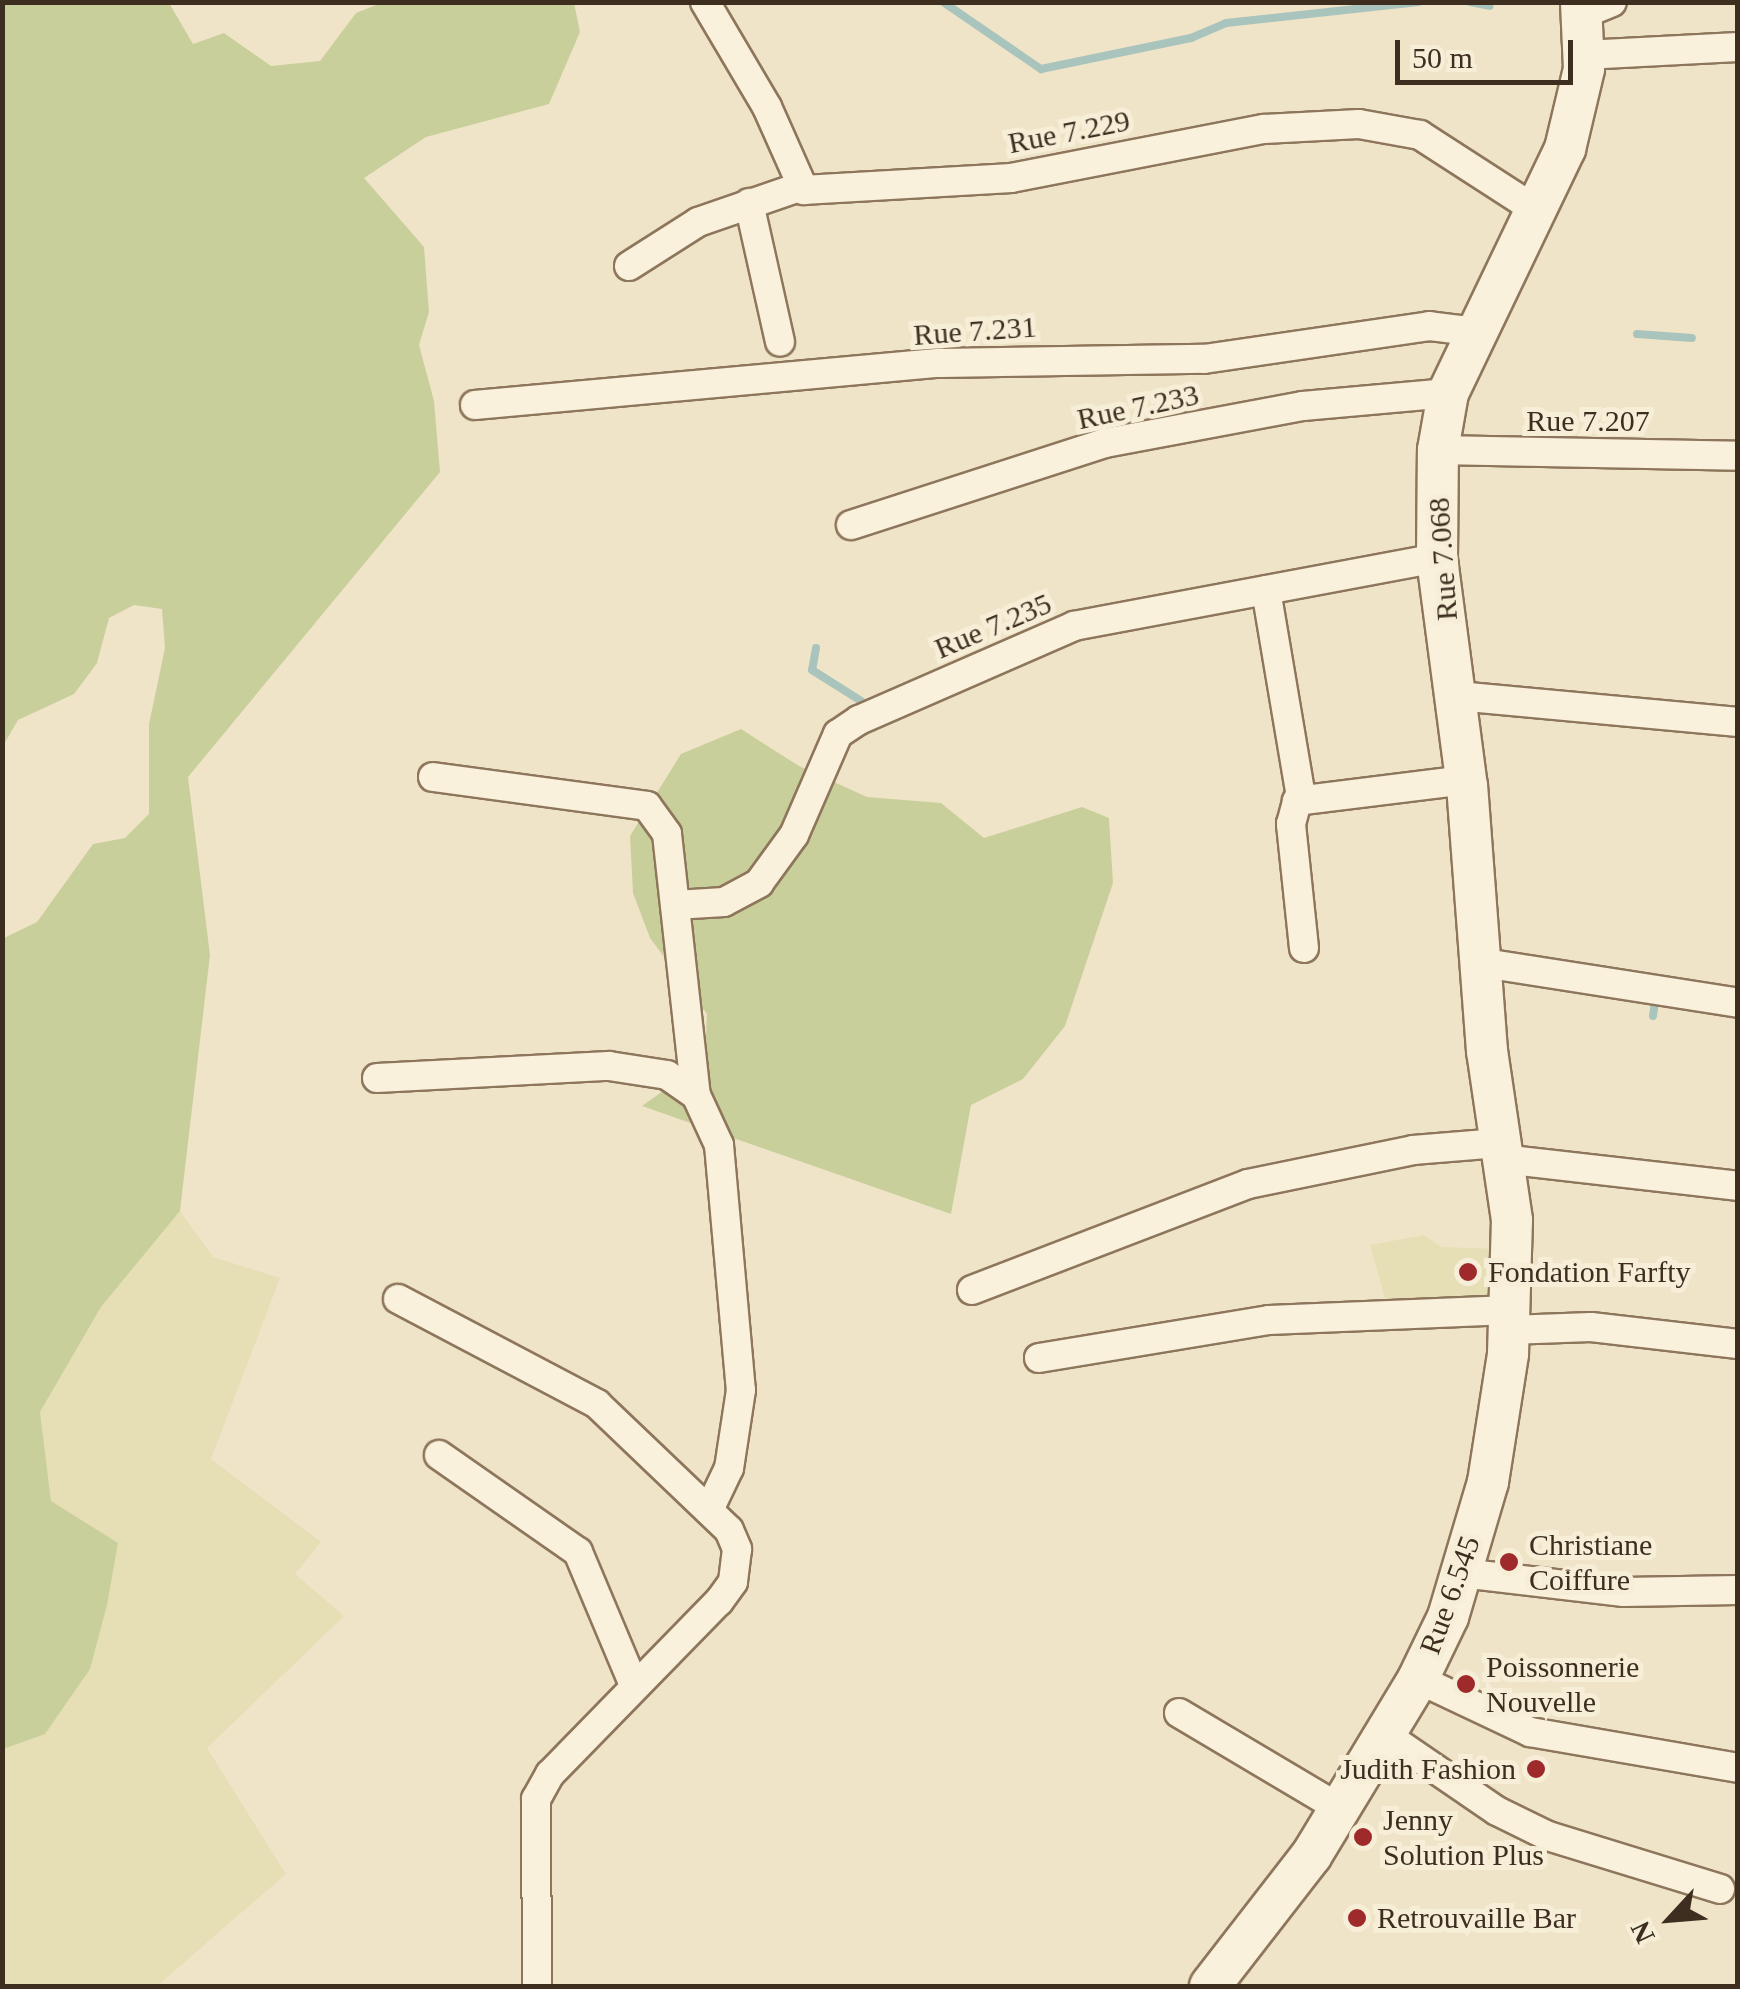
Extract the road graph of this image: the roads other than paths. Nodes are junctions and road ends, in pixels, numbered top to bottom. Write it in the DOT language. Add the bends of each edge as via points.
graph roads {
  1 [pos="705,2"];
  2 [pos="1592,6"];
  3 [pos="1738,47"];
  4 [pos="1584,55"];
  5 [pos="797,188"];
  6 [pos="749,204"];
  7 [pos="1536,210"];
  8 [pos="630,266"];
  9 [pos="780,342"];
  10 [pos="1472,342"];
  11 [pos="1448,393"];
  12 [pos="475,405"];
  13 [pos="1438,450"];
  14 [pos="1738,456"];
  15 [pos="852,525"];
  16 [pos="1437,558"];
  17 [pos="1266,590"];
  18 [pos="1458,696"];
  19 [pos="1738,722"];
  20 [pos="434,776"];
  21 [pos="1466,780"];
  22 [pos="1301,798"];
  23 [pos="675,905"];
  24 [pos="1304,948"];
  25 [pos="1484,962"];
  26 [pos="1738,1003"];
  27 [pos="377,1078"];
  28 [pos="696,1095"];
  29 [pos="1500,1151"];
  30 [pos="1738,1186"];
  31 [pos="972,1290"];
  32 [pos="398,1299"];
  33 [pos="1509,1320"];
  34 [pos="1738,1344"];
  35 [pos="1039,1358"];
  36 [pos="439,1455"];
  37 [pos="709,1510"];
  38 [pos="1462,1574"];
  39 [pos="1738,1590"];
  40 [pos="1418,1679"];
  41 [pos="634,1686"];
  42 [pos="1179,1714"];
  43 [pos="1383,1733"];
  44 [pos="1738,1768"];
  45 [pos="1341,1809"];
  46 [pos="1720,1889"];
  47 [pos="537,1986"];
  48 [pos="1210,1986"];
  1 -- 5 [label="street" via="767,108"];
  2 -- 4 [label="street, Rue 7.068"];
  3 -- 4 [label="street"];
  4 -- 7 [label="street, Rue 7.068" via="1564,150"];
  5 -- 6 [label="street, Rue 7.229"];
  5 -- 7 [label="street, Rue 7.229" via="1011,178 1264,129 1359,124 1420,136"];
  6 -- 8 [label="street, Rue 7.229" via="698,222"];
  6 -- 9 [label="street"];
  7 -- 10 [label="street, Rue 7.068"];
  10 -- 11 [label="street, Rue 7.068"];
  10 -- 12 [label="street, Rue 7.231" via="1462,330 1429,326 1204,359 940,363"];
  11 -- 13 [label="street, Rue 7.068"];
  11 -- 15 [label="street, Rue 7.233" via="1303,406 1106,443"];
  13 -- 14 [label="street, Rue 7.207"];
  13 -- 16 [label="street, Rue 7.068"];
  16 -- 17 [label="street, Rue 7.235"];
  16 -- 18 [label="street, Rue 7.068"];
  17 -- 22 [label="street"];
  17 -- 23 [label="street, Rue 7.235" via="1074,626 859,720 838,734 794,835 759,883 724,902"];
  18 -- 19 [label="street"];
  18 -- 21 [label="street, Rue 7.068"];
  20 -- 23 [label="street" via="647,806 667,834"];
  21 -- 22 [label="street"];
  21 -- 25 [label="street, Rue 7.068"];
  22 -- 24 [label="street" via="1291,824"];
  23 -- 28 [label="street"];
  25 -- 26 [label="street"];
  25 -- 29 [label="street, Rue 7.068"];
  27 -- 28 [label="street" via="610,1066 667,1075"];
  28 -- 37 [label="street" via="719,1146 741,1390 728,1468"];
  29 -- 30 [label="street"];
  29 -- 31 [label="street" via="1413,1150 1248,1184"];
  29 -- 33 [label="street, Rue 6.545" via="1512,1220"];
  32 -- 37 [label="street" via="597,1404"];
  33 -- 34 [label="street"];
  33 -- 35 [label="street" via="1269,1320"];
  33 -- 38 [label="street, Rue 6.545" via="1488,1482"];
  36 -- 41 [label="street" via="578,1552"];
  37 -- 41 [label="street" via="737,1549 733,1582"];
  38 -- 39 [label="street" via="1624,1592"];
  38 -- 40 [label="street, Rue 6.545"];
  40 -- 43 [label="street, Rue 6.545"];
  40 -- 44 [label="street" via="1530,1732"];
  41 -- 47 [label="street" via="550,1774 536,1799"];
  42 -- 45 [label="street"];
  43 -- 45 [label="street, Rue 6.545"];
  43 -- 46 [label="street" via="1497,1811 1548,1836"];
  45 -- 48 [label="street, Rue 6.545"];
}
